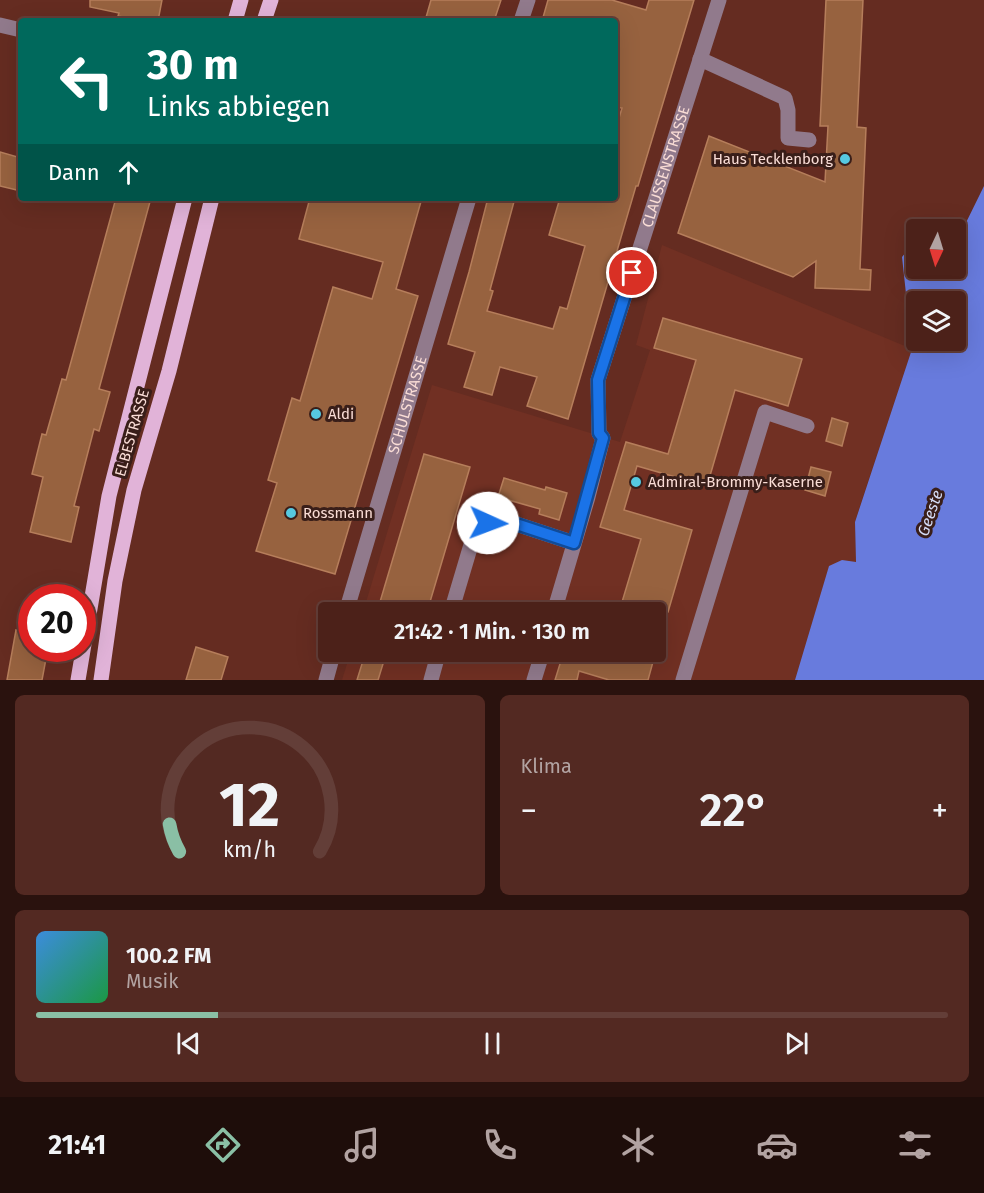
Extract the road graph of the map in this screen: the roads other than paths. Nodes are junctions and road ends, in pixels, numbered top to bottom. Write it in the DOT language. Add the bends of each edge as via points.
graph roads {
  1 [pos="241,0"];
  2 [pos="271,0"];
  3 [pos="528,0"];
  4 [pos="719,0"];
  5 [pos="236,18"];
  6 [pos="265,18"];
  7 [pos="522,18"];
  8 [pos="0,25"];
  9 [pos="18,29"];
  10 [pos="700,59"];
  11 [pos="809,140"];
  12 [pos="184,201"];
  13 [pos="211,201"];
  14 [pos="468,201"];
  15 [pos="807,426"];
  16 [pos="574,543"];
  17 [pos="349,602"];
  18 [pos="454,602"];
  19 [pos="557,602"];
  20 [pos="331,662"];
  21 [pos="436,662"];
  22 [pos="540,662"];
  23 [pos="78,680"];
  24 [pos="101,680"];
  25 [pos="326,680"];
  26 [pos="431,680"];
  27 [pos="534,680"];
  28 [pos="683,680"];
  1 -- 5 [label="main road"];
  2 -- 6 [label="main road"];
  3 -- 7 [label="street"];
  4 -- 10 [label="street, CLAUSSENSTRASSE"];
  8 -- 9 [label="street"];
  10 -- 11 [label="street" via="785,98 788,138"];
  10 -- 16 [label="street, CLAUSSENSTRASSE" via="598,380 599,433 603,438"];
  12 -- 23 [label="main road, ELBESTRASSE" via="109,496"];
  13 -- 24 [label="main road, ELBESTRASSE" via="169,371 134,490 115,581"];
  14 -- 17 [label="street, SCHULSTRASSE"];
  15 -- 28 [label="street" via="765,412"];
  16 -- 18 [label="street" via="507,521 488,523 473,538"];
  16 -- 19 [label="street"];
  20 -- 25 [label="street"];
  21 -- 26 [label="street"];
  22 -- 27 [label="street"];
}
